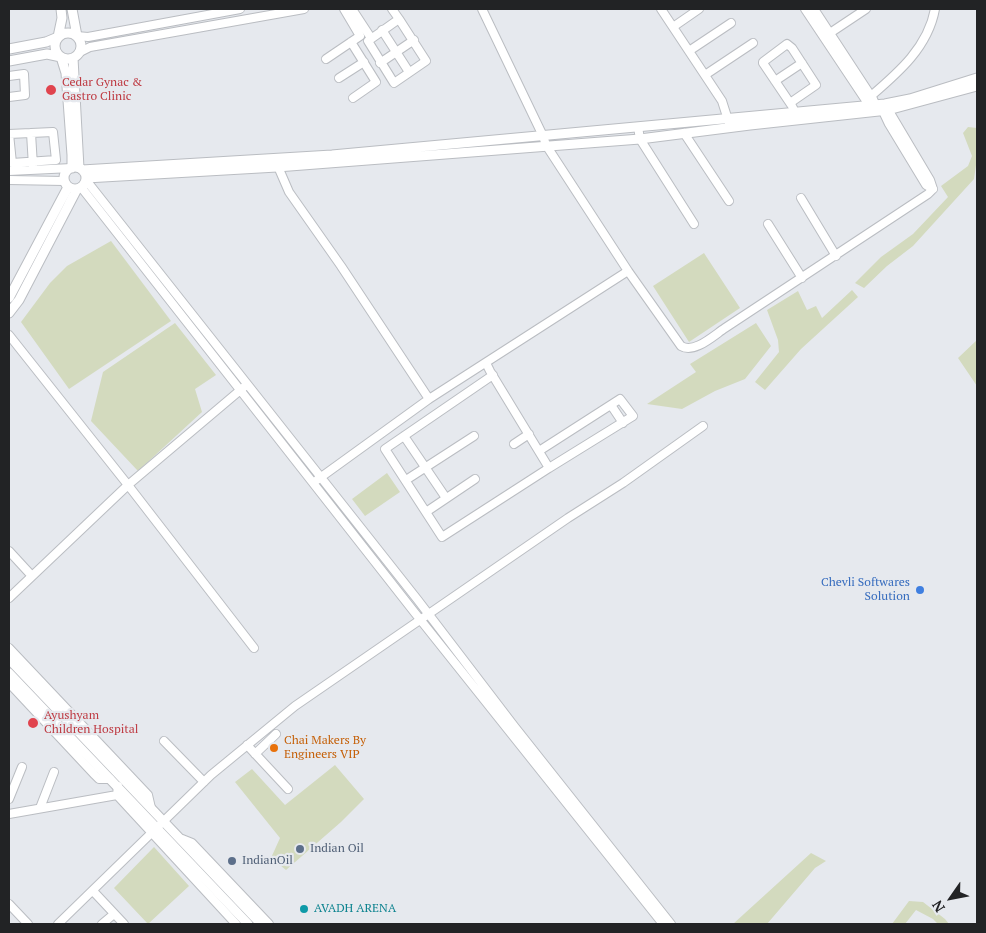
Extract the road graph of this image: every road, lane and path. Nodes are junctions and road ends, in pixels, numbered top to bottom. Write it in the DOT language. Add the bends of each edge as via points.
graph roads {
  1 [pos="61,9"];
  2 [pos="72,9"];
  3 [pos="240,9"];
  4 [pos="304,9"];
  5 [pos="344,9"];
  6 [pos="352,9"];
  7 [pos="392,9"];
  8 [pos="482,9"];
  9 [pos="661,9"];
  10 [pos="700,9"];
  11 [pos="806,9"];
  12 [pos="814,9"];
  13 [pos="866,9"];
  14 [pos="935,9"];
  15 [pos="399,19"];
  16 [pos="731,23"];
  17 [pos="673,27"];
  18 [pos="382,30"];
  19 [pos="830,33"];
  20 [pos="77,36"];
  21 [pos="58,37"];
  22 [pos="371,38"];
  23 [pos="414,40"];
  24 [pos="351,42"];
  25 [pos="753,43"];
  26 [pos="9,49"];
  27 [pos="689,51"];
  28 [pos="396,52"];
  29 [pos="76,55"];
  30 [pos="61,57"];
  31 [pos="326,59"];
  32 [pos="9,61"];
  33 [pos="364,62"];
  34 [pos="380,63"];
  35 [pos="802,63"];
  36 [pos="410,72"];
  37 [pos="705,75"];
  38 [pos="9,76"];
  39 [pos="339,78"];
  40 [pos="977,78"];
  41 [pos="775,81"];
  42 [pos="977,86"];
  43 [pos="871,96"];
  44 [pos="9,97"];
  45 [pos="353,98"];
  46 [pos="790,103"];
  47 [pos="879,108"];
  48 [pos="795,112"];
  49 [pos="728,118"];
  50 [pos="638,127"];
  51 [pos="730,127"];
  52 [pos="31,133"];
  53 [pos="684,133"];
  54 [pos="9,134"];
  55 [pos="543,136"];
  56 [pos="640,138"];
  57 [pos="546,145"];
  58 [pos="276,162"];
  59 [pos="33,166"];
  60 [pos="9,171"];
  61 [pos="77,179"];
  62 [pos="9,180"];
  63 [pos="800,198"];
  64 [pos="729,201"];
  65 [pos="694,224"];
  66 [pos="768,224"];
  67 [pos="836,256"];
  68 [pos="628,271"];
  69 [pos="802,278"];
  70 [pos="9,298"];
  71 [pos="9,313"];
  72 [pos="9,335"];
  73 [pos="486,363"];
  74 [pos="493,375"];
  75 [pos="247,384"];
  76 [pos="240,390"];
  77 [pos="429,400"];
  78 [pos="611,405"];
  79 [pos="409,413"];
  80 [pos="622,423"];
  81 [pos="418,426"];
  82 [pos="703,426"];
  83 [pos="529,434"];
  84 [pos="404,436"];
  85 [pos="474,436"];
  86 [pos="514,444"];
  87 [pos="539,451"];
  88 [pos="425,467"];
  89 [pos="550,468"];
  90 [pos="321,477"];
  91 [pos="474,478"];
  92 [pos="406,480"];
  93 [pos="314,483"];
  94 [pos="128,485"];
  95 [pos="446,498"];
  96 [pos="426,512"];
  97 [pos="9,551"];
  98 [pos="32,576"];
  99 [pos="9,598"];
  100 [pos="429,614"];
  101 [pos="421,620"];
  102 [pos="9,648"];
  103 [pos="254,648"];
  104 [pos="9,659"];
  105 [pos="9,673"];
  106 [pos="9,683"];
  107 [pos="276,734"];
  108 [pos="164,741"];
  109 [pos="247,745"];
  110 [pos="255,754"];
  111 [pos="22,768"];
  112 [pos="54,772"];
  113 [pos="110,779"];
  114 [pos="204,782"];
  115 [pos="288,789"];
  116 [pos="117,791"];
  117 [pos="9,799"];
  118 [pos="40,808"];
  119 [pos="151,808"];
  120 [pos="9,814"];
  121 [pos="158,828"];
  122 [pos="180,838"];
  123 [pos="93,891"];
  124 [pos="9,904"];
  125 [pos="114,914"];
  126 [pos="28,924"];
  127 [pos="58,924"];
  128 [pos="102,924"];
  129 [pos="124,924"];
  130 [pos="236,924"];
  131 [pos="248,924"];
  132 [pos="261,924"];
  133 [pos="269,924"];
  134 [pos="663,924"];
  135 [pos="671,924"];
  1 -- 21 [label="main road"];
  2 -- 20 [label="main road"];
  3 -- 20 [label="street" via="88,37"];
  4 -- 29 [label="street" via="90,47"];
  5 -- 24 [label="street" via="360,36"];
  6 -- 22 [label="street"];
  7 -- 15 [label="street"];
  8 -- 55 [label="street"];
  9 -- 17 [label="street"];
  10 -- 17 [label="street"];
  11 -- 47 [label="street"];
  12 -- 19 [label="street"];
  13 -- 19 [label="street"];
  14 -- 43 [label="street" via="933,20 912,58"];
  15 -- 18 [label="street"];
  15 -- 23 [label="street"];
  16 -- 27 [label="street"];
  17 -- 27 [label="street"];
  18 -- 22 [label="street"];
  18 -- 28 [label="street"];
  19 -- 43 [label="street"];
  20 -- 21 [label="main road" via="66,33"];
  20 -- 29 [label="main road" via="81,44"];
  21 -- 26 [label="main road"];
  21 -- 30 [label="main road" via="56,49"];
  22 -- 34 [label="street" via="368,44"];
  23 -- 28 [label="street"];
  23 -- 36 [label="street" via="426,60"];
  24 -- 31 [label="street"];
  24 -- 33 [label="street"];
  25 -- 37 [label="street"];
  27 -- 37 [label="street"];
  28 -- 34 [label="street"];
  28 -- 36 [label="street"];
  29 -- 30 [label="main road" via="65,59"];
  29 -- 61 [label="main road"];
  30 -- 32 [label="main road" via="48,54"];
  30 -- 61 [label="main road" via="66,73"];
  33 -- 39 [label="street"];
  33 -- 45 [label="street" via="376,82"];
  34 -- 36 [label="street" via="394,83"];
  35 -- 41 [label="street"];
  35 -- 41 [label="street" via="787,44 763,61"];
  35 -- 46 [label="street" via="816,86"];
  37 -- 49 [label="street" via="722,101"];
  38 -- 44 [label="street" via="24,74 25,95"];
  40 -- 47 [label="main road"];
  41 -- 46 [label="street"];
  42 -- 47 [label="main road"];
  43 -- 47 [label="street"];
  46 -- 48 [label="street"];
  47 -- 48 [label="main road"];
  47 -- 51 [label="main road"];
  47 -- 67 [label="street" via="933,189"];
  48 -- 49 [label="main road"];
  49 -- 50 [label="main road"];
  49 -- 51 [label="street"];
  50 -- 55 [label="main road"];
  50 -- 56 [label="street"];
  51 -- 53 [label="main road"];
  52 -- 54 [label="street"];
  52 -- 59 [label="street"];
  52 -- 59 [label="street" via="53,132 56,160"];
  53 -- 56 [label="main road"];
  53 -- 64 [label="street"];
  54 -- 59 [label="street" via="12,163"];
  55 -- 57 [label="street"];
  55 -- 58 [label="main road"];
  56 -- 57 [label="main road"];
  56 -- 65 [label="street"];
  57 -- 58 [label="main road"];
  57 -- 68 [label="street"];
  58 -- 61 [label="main road"];
  58 -- 77 [label="street" via="289,192"];
  59 -- 60 [label="street"];
  59 -- 61 [label="street"];
  61 -- 62 [label="street"];
  61 -- 70 [label="main road"];
  61 -- 71 [label="main road" via="20,300"];
  61 -- 75 [label="street"];
  61 -- 76 [label="street"];
  63 -- 67 [label="street"];
  66 -- 69 [label="street"];
  67 -- 69 [label="street"];
  68 -- 69 [label="street" via="681,346 690,349"];
  68 -- 73 [label="street"];
  72 -- 94 [label="street"];
  73 -- 74 [label="street"];
  73 -- 77 [label="street"];
  74 -- 81 [label="street"];
  74 -- 83 [label="street"];
  75 -- 76 [label="street"];
  75 -- 90 [label="street"];
  76 -- 93 [label="street"];
  76 -- 94 [label="street"];
  77 -- 79 [label="street"];
  78 -- 80 [label="street"];
  78 -- 80 [label="street" via="620,399 633,416"];
  78 -- 87 [label="street"];
  79 -- 81 [label="street"];
  79 -- 90 [label="street"];
  80 -- 89 [label="street"];
  81 -- 84 [label="street"];
  82 -- 100 [label="street"];
  83 -- 86 [label="street"];
  83 -- 87 [label="street"];
  84 -- 88 [label="street"];
  84 -- 92 [label="street" via="385,449"];
  85 -- 88 [label="street"];
  87 -- 89 [label="street"];
  88 -- 92 [label="street"];
  88 -- 95 [label="street"];
  89 -- 96 [label="street" via="442,537"];
  90 -- 93 [label="street"];
  90 -- 100 [label="street"];
  91 -- 95 [label="street"];
  92 -- 96 [label="street"];
  93 -- 101 [label="street"];
  94 -- 98 [label="street"];
  94 -- 103 [label="street"];
  95 -- 96 [label="street"];
  97 -- 98 [label="street"];
  98 -- 99 [label="street"];
  100 -- 101 [label="street"];
  100 -- 135 [label="street"];
  101 -- 109 [label="street" via="306,699"];
  101 -- 134 [label="street"];
  102 -- 119 [label="street" via="148,795"];
  104 -- 119 [label="main road"];
  105 -- 113 [label="main road"];
  106 -- 113 [label="street" via="99,779"];
  107 -- 110 [label="street"];
  108 -- 114 [label="street"];
  109 -- 110 [label="street"];
  109 -- 114 [label="street"];
  110 -- 115 [label="street"];
  111 -- 117 [label="street"];
  112 -- 118 [label="street"];
  113 -- 116 [label="main road"];
  114 -- 121 [label="street"];
  116 -- 118 [label="street"];
  116 -- 121 [label="main road"];
  118 -- 120 [label="street"];
  119 -- 121 [label="main road"];
  121 -- 122 [label="main road"];
  121 -- 123 [label="street"];
  121 -- 130 [label="street"];
  121 -- 131 [label="main road"];
  122 -- 132 [label="main road"];
  122 -- 133 [label="street" via="192,843"];
  123 -- 125 [label="street"];
  123 -- 127 [label="street"];
  124 -- 126 [label="street"];
  125 -- 128 [label="street"];
  125 -- 129 [label="street"];
}
